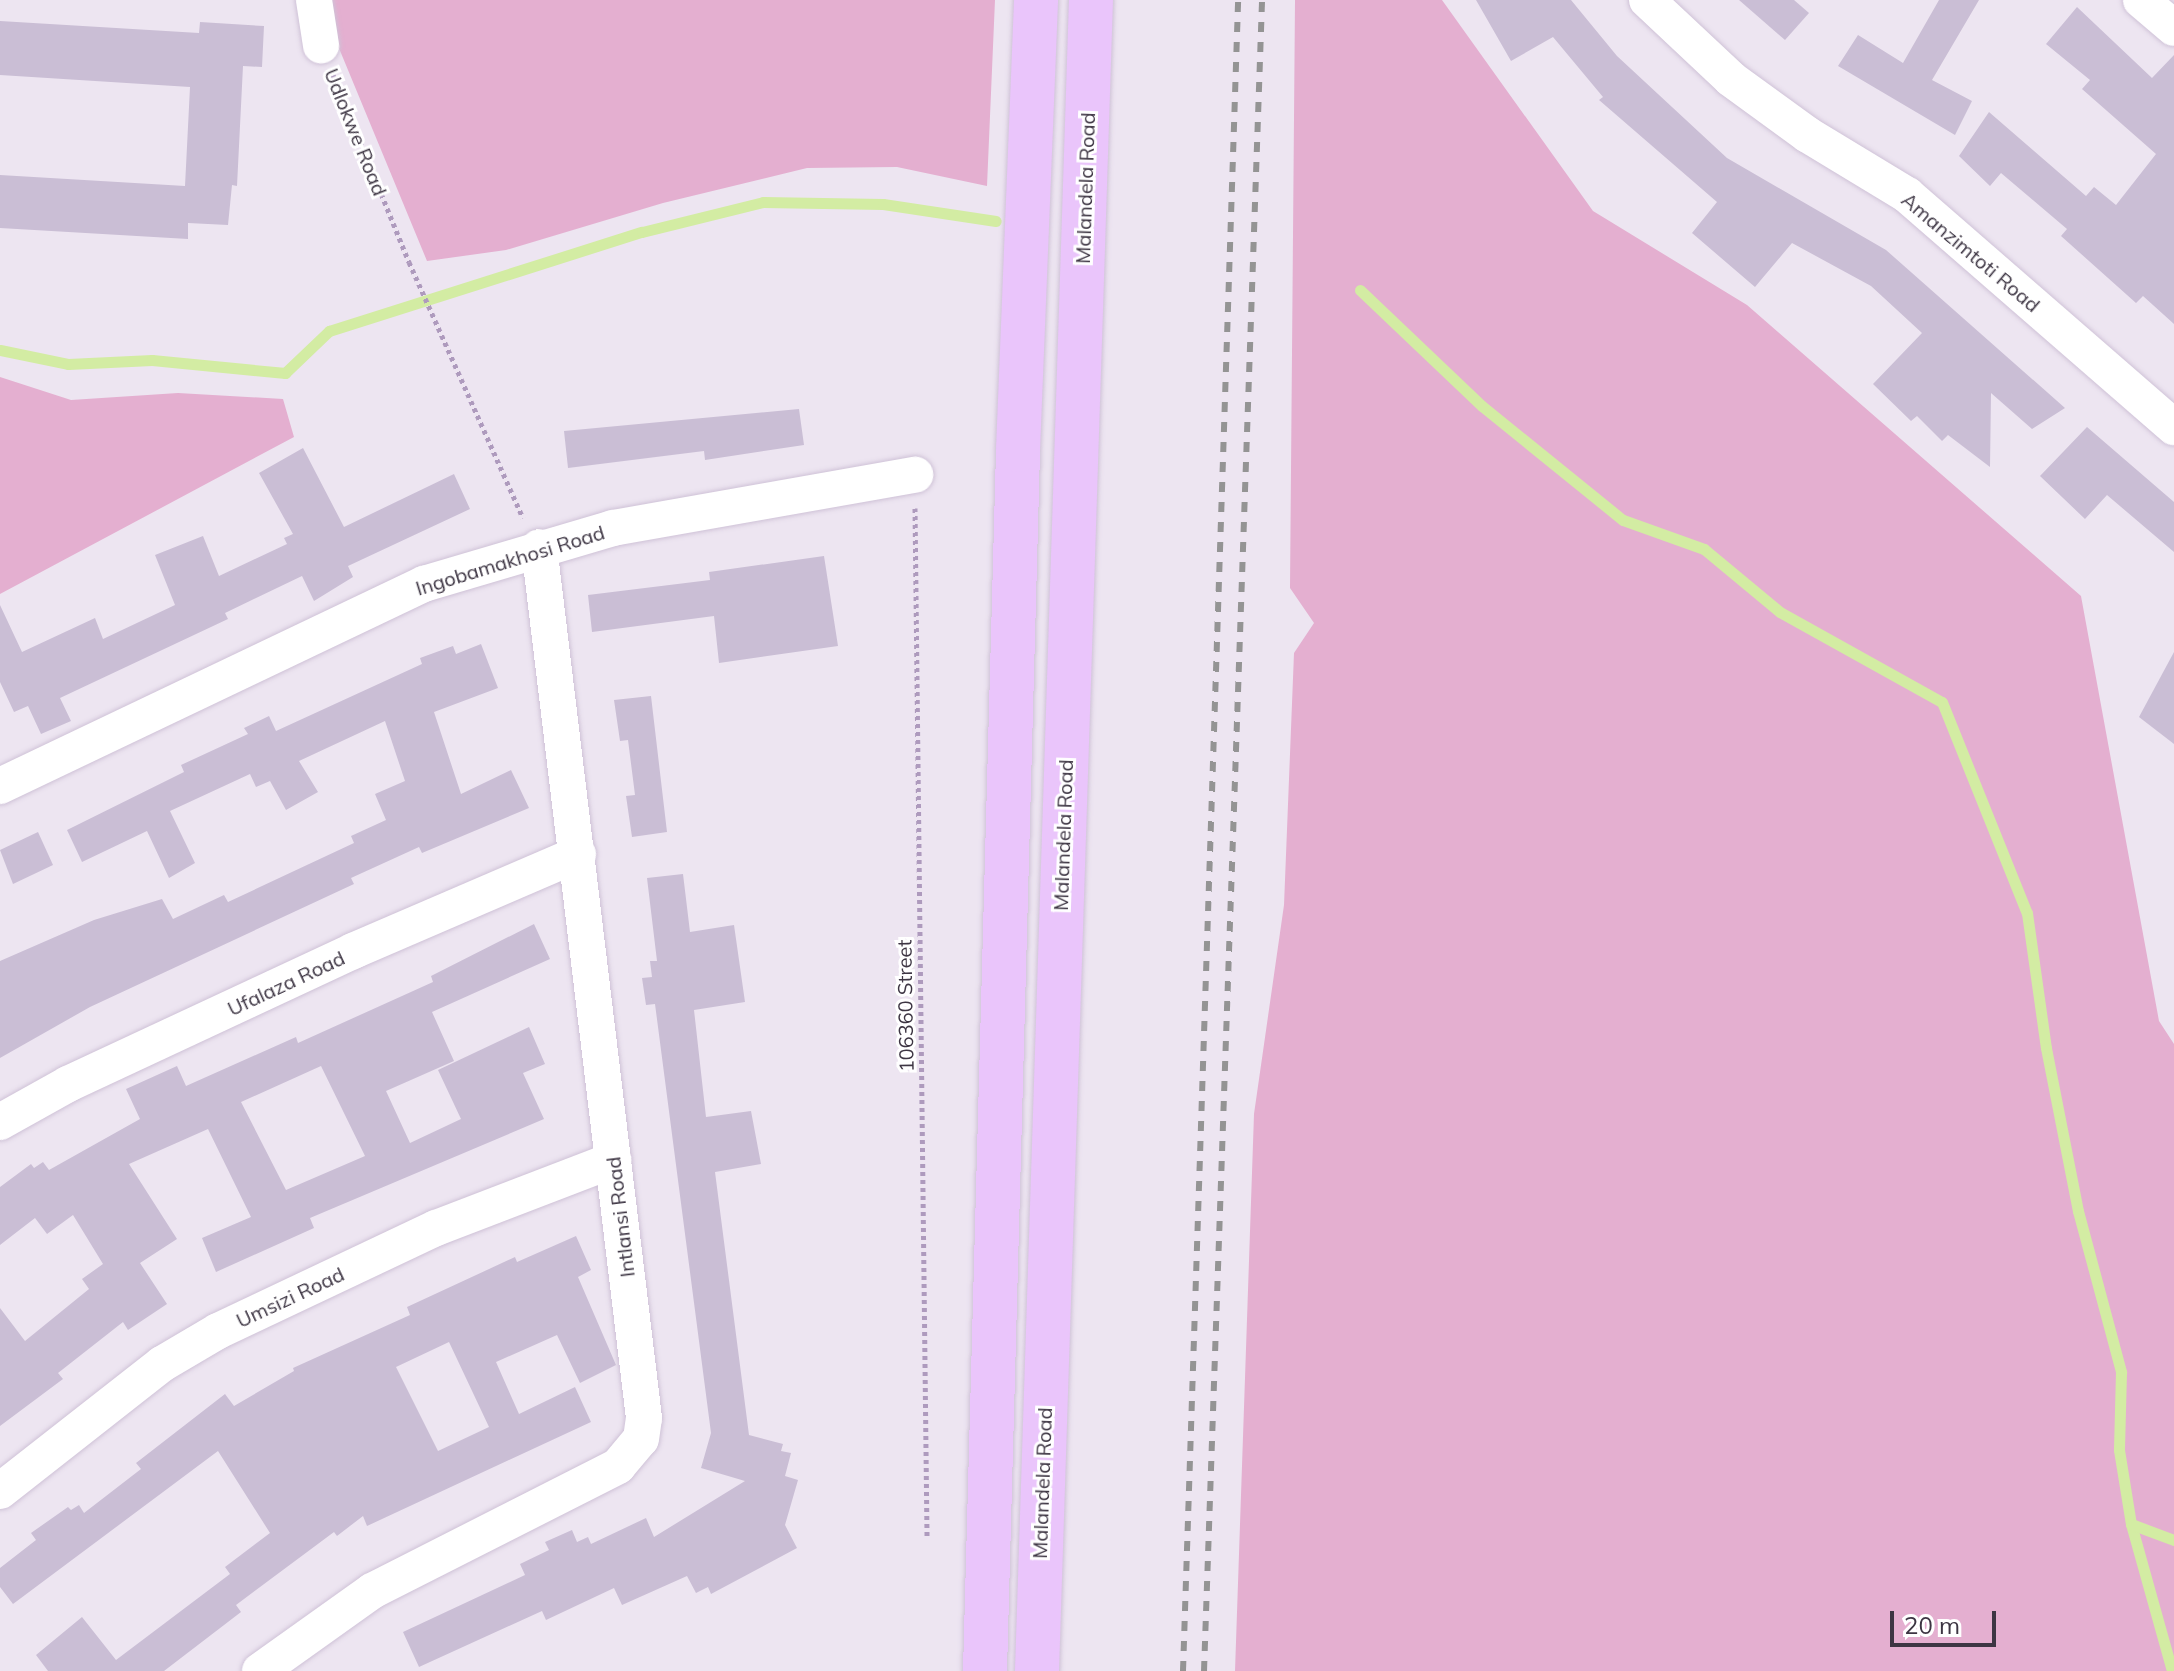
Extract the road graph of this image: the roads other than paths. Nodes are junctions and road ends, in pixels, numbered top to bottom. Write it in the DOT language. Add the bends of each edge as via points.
graph roads {
  1 [pos="314,0"];
  2 [pos="1036,0"];
  3 [pos="1091,0"];
  4 [pos="1647,0"];
  5 [pos="2141,0"];
  6 [pos="2174,28"];
  7 [pos="321,45"];
  8 [pos="2174,427"];
  9 [pos="915,475"];
  10 [pos="539,547"];
  11 [pos="0,786"];
  12 [pos="578,854"];
  13 [pos="0,1122"];
  14 [pos="613,1160"];
  15 [pos="0,1491"];
  16 [pos="260,1671"];
  17 [pos="985,1671"];
  18 [pos="1037,1671"];
  1 -- 7 [label="street, Udlokwe Road"];
  2 -- 17 [label="main road" via="1018,450"];
  3 -- 18 [label="main road, Malandela Road"];
  4 -- 8 [label="street, Amanzimtoti Road" via="1731,79 1808,135 1907,195"];
  5 -- 6 [label="street"];
  9 -- 10 [label="street, Ingobamakhosi Road" via="613,528"];
  10 -- 11 [label="street, Ingobamakhosi Road" via="424,584"];
  10 -- 12 [label="street, Intlansi Road"];
  12 -- 13 [label="street, Ufalaza Road" via="311,971 68,1084"];
  12 -- 14 [label="street, Intlansi Road"];
  14 -- 15 [label="street, Umsizi Road" via="436,1228 218,1331 162,1364"];
  14 -- 16 [label="street, Intlansi Road" via="644,1418 634,1454 372,1591"];
}
